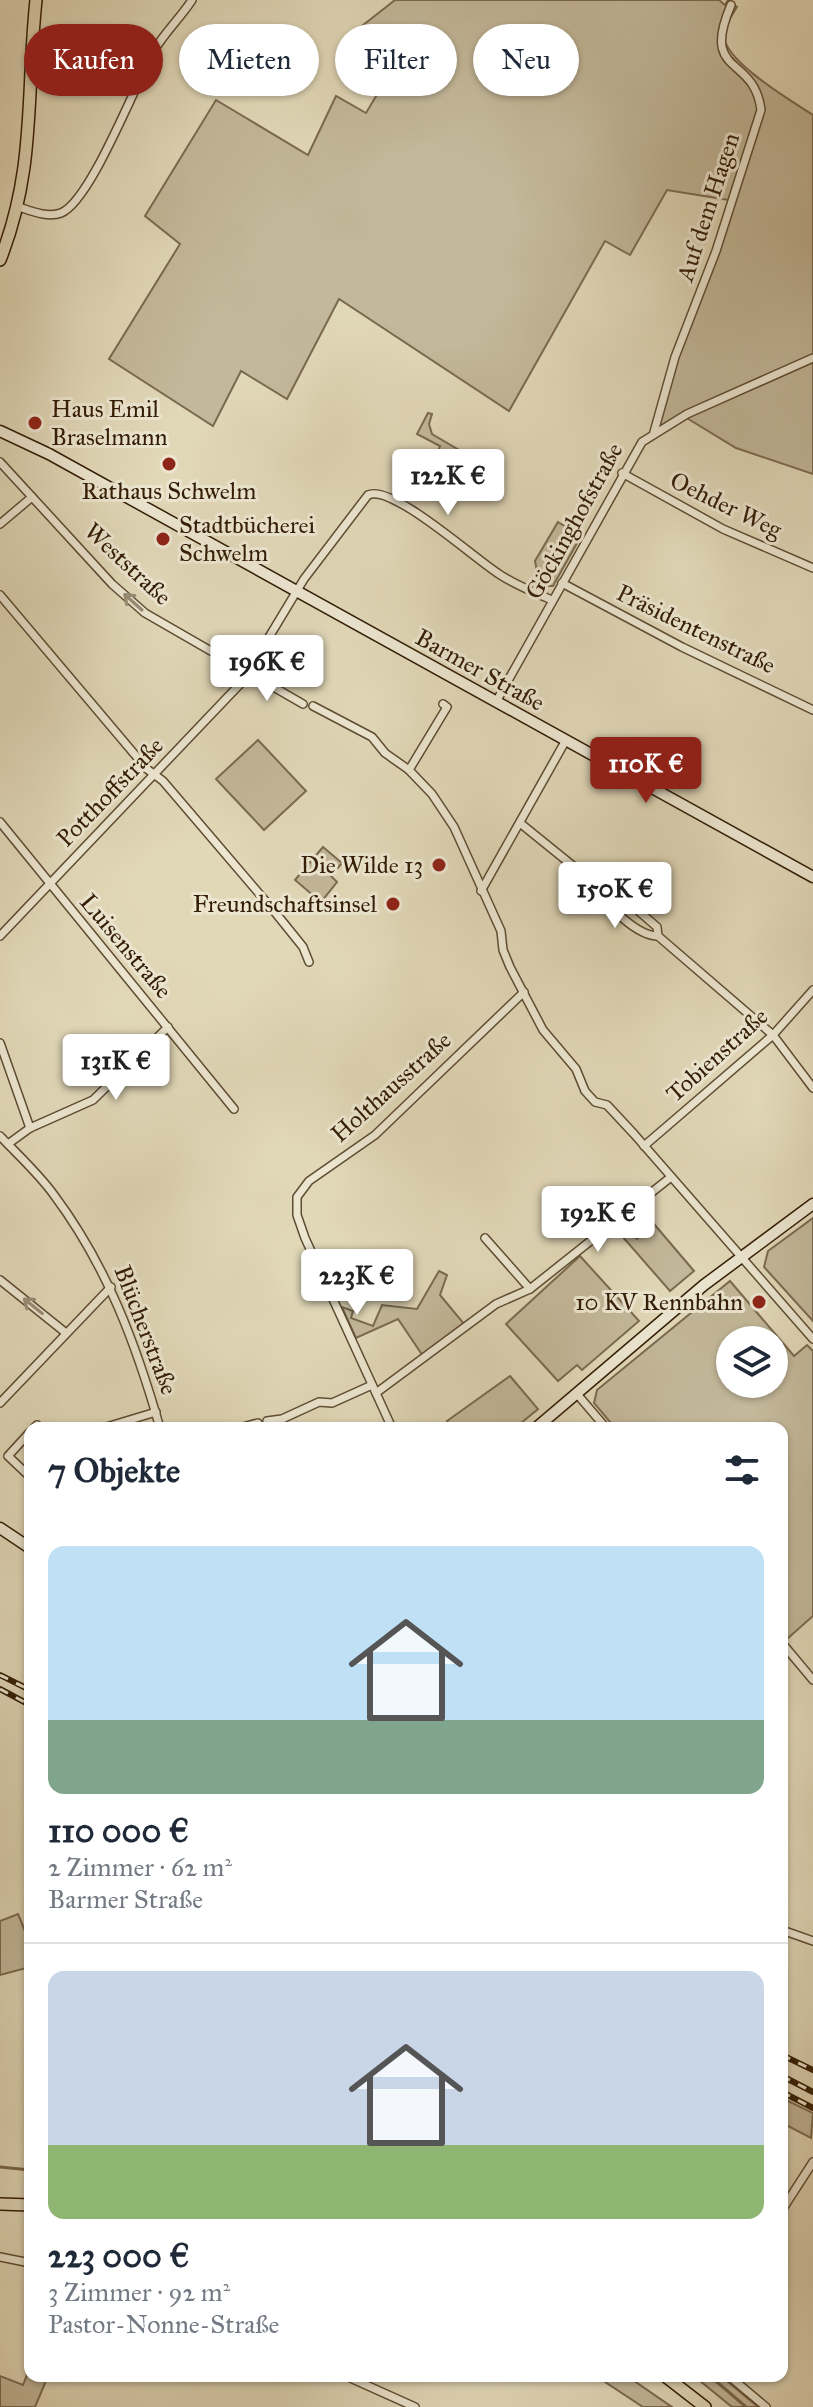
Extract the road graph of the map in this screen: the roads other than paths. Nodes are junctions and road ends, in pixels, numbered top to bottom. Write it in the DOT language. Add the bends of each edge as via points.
graph roads {
  1 [pos="36,0"];
  2 [pos="192,0"];
  3 [pos="731,5"];
  4 [pos="19,207"];
  5 [pos="0,260"];
  6 [pos="813,358"];
  7 [pos="0,431"];
  8 [pos="654,432"];
  9 [pos="0,462"];
  10 [pos="622,473"];
  11 [pos="32,497"];
  12 [pos="0,524"];
  13 [pos="813,568"];
  14 [pos="562,583"];
  15 [pos="296,591"];
  16 [pos="0,595"];
  17 [pos="552,600"];
  18 [pos="246,674"];
  19 [pos="496,702"];
  20 [pos="303,704"];
  21 [pos="443,704"];
  22 [pos="313,706"];
  23 [pos="813,710"];
  24 [pos="566,740"];
  25 [pos="409,770"];
  26 [pos="154,775"];
  27 [pos="0,822"];
  28 [pos="520,823"];
  29 [pos="813,877"];
  30 [pos="48,884"];
  31 [pos="599,887"];
  32 [pos="481,891"];
  33 [pos="0,936"];
  34 [pos="658,936"];
  35 [pos="309,962"];
  36 [pos="813,990"];
  37 [pos="524,992"];
  38 [pos="168,1027"];
  39 [pos="773,1035"];
  40 [pos="0,1043"];
  41 [pos="813,1088"];
  42 [pos="234,1109"];
  43 [pos="30,1128"];
  44 [pos="0,1136"];
  45 [pos="8,1144"];
  46 [pos="644,1146"];
  47 [pos="671,1177"];
  48 [pos="813,1204"];
  49 [pos="485,1238"];
  50 [pos="741,1256"];
  51 [pos="0,1280"];
  52 [pos="111,1287"];
  53 [pos="530,1289"];
  54 [pos="66,1333"];
  55 [pos="813,1339"];
  56 [pos="374,1389"];
  57 [pos="577,1394"];
  58 [pos="0,1403"];
  59 [pos="156,1412"];
  60 [pos="123,1422"];
  61 [pos="158,1422"];
  62 [pos="262,1422"];
  63 [pos="389,1422"];
  64 [pos="543,1422"];
  65 [pos="601,1422"];
  66 [pos="24,1440"];
  67 [pos="24,1471"];
  68 [pos="0,1528"];
  69 [pos="24,1544"];
  70 [pos="788,1650"];
  71 [pos="813,1680"];
  72 [pos="788,1932"];
  73 [pos="813,1941"];
  74 [pos="813,2162"];
  75 [pos="788,2201"];
  76 [pos="0,2204"];
  77 [pos="24,2205"];
  78 [pos="0,2257"];
  79 [pos="24,2262"];
  80 [pos="359,2382"];
  81 [pos="673,2382"];
  82 [pos="736,2382"];
  83 [pos="415,2407"];
  84 [pos="705,2407"];
  85 [pos="766,2407"];
  1 -- 4 [label="main road" via="27,166"];
  2 -- 4 [label="street" via="156,47 97,168 70,205 60,214 48,215"];
  3 -- 8 [label="street, Auf dem Hagen" via="720,31 721,48 759,93 761,110"];
  4 -- 5 [label="main road"];
  6 -- 8 [label="street, Göckinghofstraße"];
  7 -- 15 [label="street, Barmer Straße"];
  8 -- 10 [label="street, Göckinghofstraße"];
  9 -- 11 [label="street, Weststraße"];
  10 -- 13 [label="street, Oehder Weg" via="723,529"];
  10 -- 14 [label="street, Göckinghofstraße"];
  11 -- 12 [label="street"];
  18 -- 11 [label="street, Weststraße, one-way" via="145,613"];
  14 -- 17 [label="street, Göckinghofstraße"];
  14 -- 23 [label="street, Präsidentenstraße"];
  15 -- 17 [label="street, Potthoffstraße" via="351,514 368,495 379,493 422,517 499,575"];
  15 -- 18 [label="street, Potthoffstraße"];
  15 -- 19 [label="street, Barmer Straße"];
  16 -- 26 [label="street"];
  17 -- 19 [label="street, Göckinghofstraße"];
  18 -- 20 [label="street, Weststraße"];
  18 -- 26 [label="street, Potthoffstraße"];
  19 -- 24 [label="street, Barmer Straße"];
  21 -- 25 [label="street" via="447,707"];
  22 -- 25 [label="street" via="372,737"];
  24 -- 28 [label="street"];
  24 -- 29 [label="street, Barmer Straße"];
  25 -- 32 [label="street" via="449,819"];
  26 -- 30 [label="street, Potthoffstraße"];
  26 -- 35 [label="street" via="274,911"];
  27 -- 30 [label="street, Luisenstraße"];
  28 -- 31 [label="street"];
  28 -- 32 [label="street"];
  30 -- 33 [label="street, Potthoffstraße"];
  30 -- 38 [label="street, Luisenstraße"];
  31 -- 34 [label="street" via="603,899 630,922 648,936"];
  31 -- 34 [label="street" via="612,888 657,927"];
  32 -- 37 [label="street"];
  34 -- 39 [label="street"];
  36 -- 39 [label="street, Tobienstraße"];
  37 -- 46 [label="street" via="585,1091 607,1105"];
  37 -- 56 [label="street, Holthausstraße" via="375,1135 309,1181 297,1197 297,1215"];
  38 -- 42 [label="street, Luisenstraße"];
  38 -- 43 [label="street" via="93,1100"];
  39 -- 41 [label="street"];
  39 -- 46 [label="street, Tobienstraße"];
  40 -- 43 [label="street"];
  43 -- 45 [label="street"];
  44 -- 45 [label="street, Blücherstraße"];
  45 -- 52 [label="street, Blücherstraße" via="54,1194"];
  46 -- 47 [label="street"];
  47 -- 50 [label="street"];
  47 -- 53 [label="street"];
  48 -- 50 [label="street"];
  49 -- 53 [label="street"];
  50 -- 55 [label="street"];
  50 -- 57 [label="street"];
  54 -- 51 [label="street, one-way"];
  52 -- 54 [label="street"];
  52 -- 59 [label="street, Blücherstraße"];
  53 -- 56 [label="street" via="507,1297"];
  54 -- 58 [label="street"];
  56 -- 62 [label="street"];
  56 -- 63 [label="street"];
  57 -- 64 [label="street"];
  57 -- 65 [label="street"];
  59 -- 60 [label="street"];
  59 -- 61 [label="street, Blücherstraße"];
  66 -- 67 [label="street" via="8,1456"];
  68 -- 69 [label="street"];
  70 -- 71 [label="street"];
  72 -- 73 [label="street"];
  74 -- 75 [label="street"];
  76 -- 77 [label="main road"];
  78 -- 79 [label="street"];
  80 -- 83 [label="street"];
  81 -- 84 [label="main road"];
  82 -- 85 [label="street"];
}
